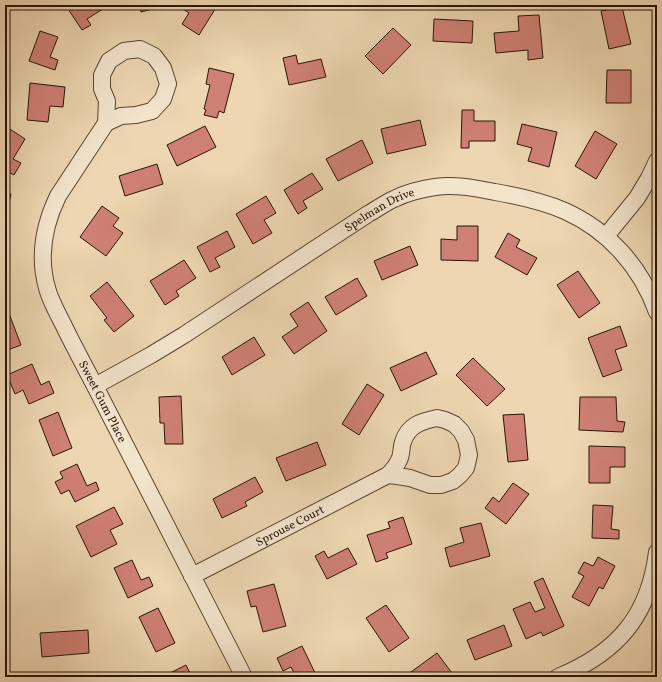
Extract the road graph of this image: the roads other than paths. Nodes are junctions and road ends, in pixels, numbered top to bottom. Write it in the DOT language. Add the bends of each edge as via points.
graph roads {
  1 [pos="106,123"];
  2 [pos="657,161"];
  3 [pos="606,236"];
  4 [pos="657,312"];
  5 [pos="95,386"];
  6 [pos="388,475"];
  7 [pos="657,552"];
  8 [pos="192,576"];
  9 [pos="244,677"];
  10 [pos="558,677"];
  1 -- 1 [label="street" via="107,101 102,89 102,75 109,61 124,51 140,49 154,56 163,68 168,84 163,99 152,111 121,116"];
  1 -- 5 [label="street, Sweet Gum Place" via="58,196 48,221 43,246 44,276 51,301"];
  2 -- 3 [label="street" via="637,198"];
  3 -- 4 [label="street, Spelman Drive" via="640,275"];
  3 -- 5 [label="street, Spelman Drive" via="564,211 506,194 460,186 435,187 412,192 394,198 184,335"];
  5 -- 8 [label="street, Sweet Gum Place"];
  6 -- 6 [label="street" via="399,460 407,433 424,420 437,418 454,424 466,440 469,455 466,468 453,480 441,485 430,485 410,478"];
  6 -- 8 [label="street, Sprouse Court"];
  7 -- 10 [label="street" via="647,594 626,630 596,658"];
  8 -- 9 [label="street, Sweet Gum Place"];
}
